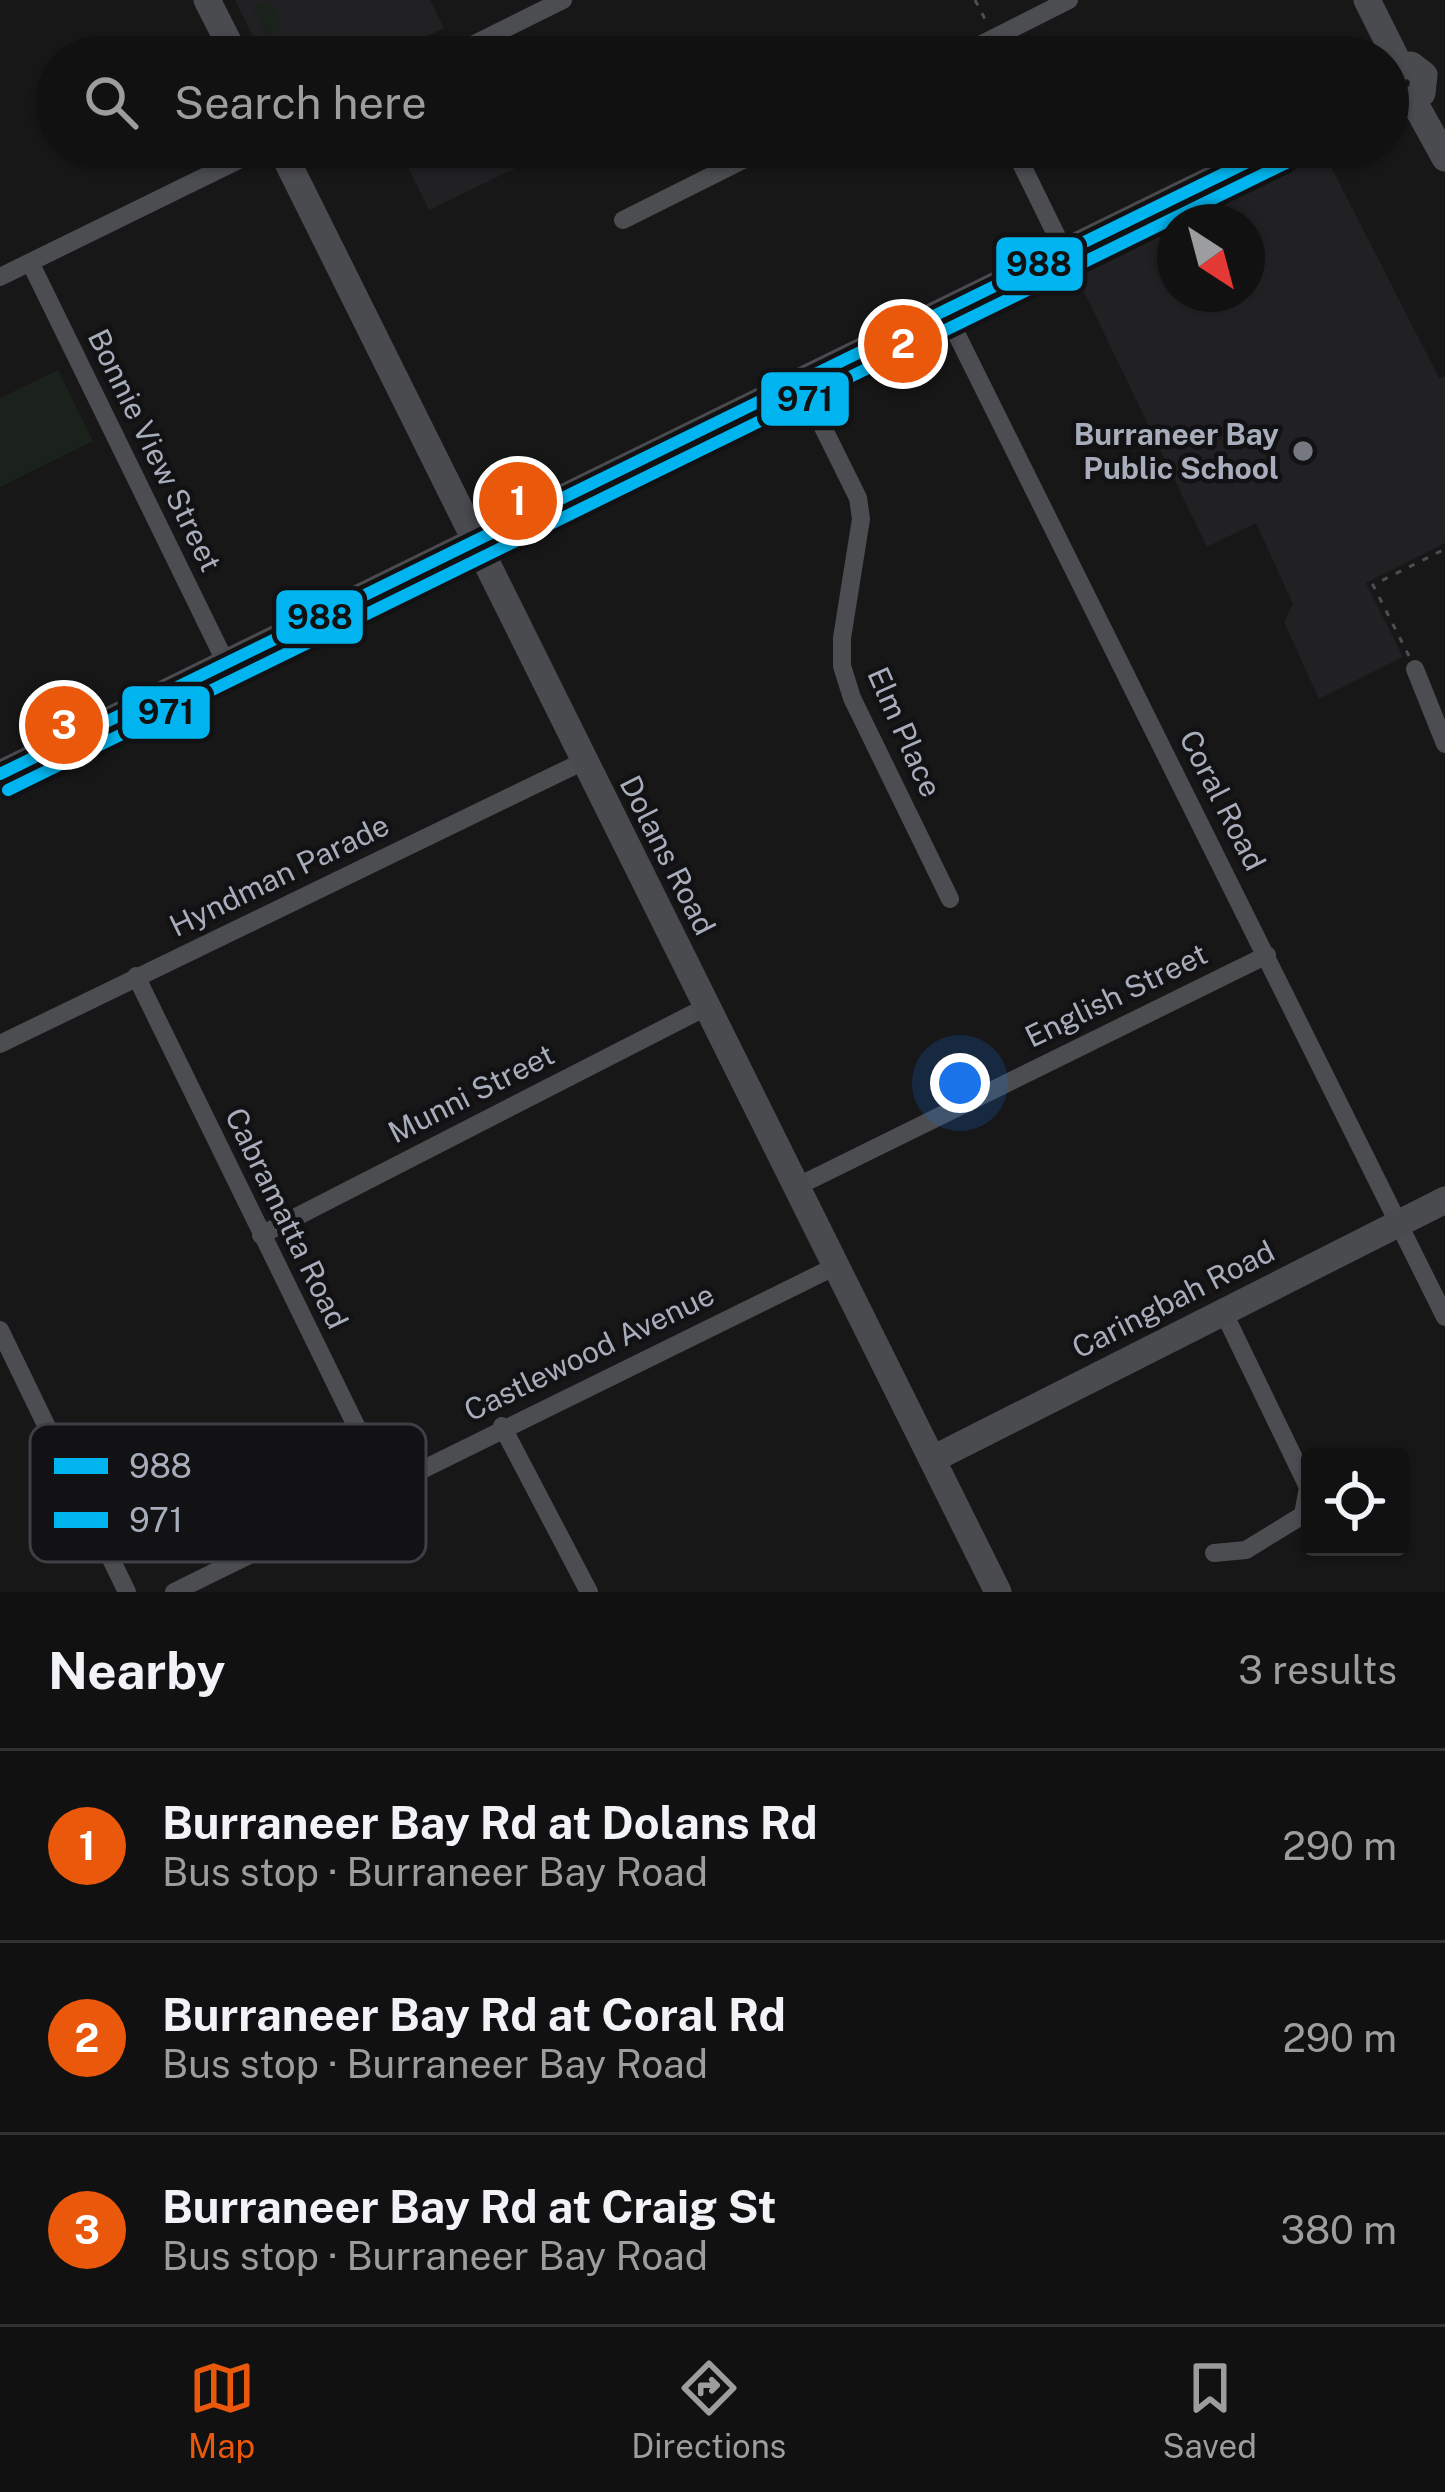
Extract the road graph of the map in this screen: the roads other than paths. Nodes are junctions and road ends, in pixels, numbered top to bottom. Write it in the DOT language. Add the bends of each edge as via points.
graph roads {
  1 [pos="207,0"];
  2 [pos="562,0"];
  3 [pos="1069,0"];
  4 [pos="1367,0"];
  5 [pos="225,36"];
  6 [pos="490,36"];
  7 [pos="995,36"];
  8 [pos="1386,36"];
  9 [pos="1410,82"];
  10 [pos="1445,158"];
  11 [pos="222,168"];
  12 [pos="290,168"];
  13 [pos="727,168"];
  14 [pos="1023,168"];
  15 [pos="1236,168"];
  16 [pos="623,220"];
  17 [pos="1065,253"];
  18 [pos="30,262"];
  19 [pos="0,277"];
  20 [pos="944,311"];
  21 [pos="800,381"];
  22 [pos="476,540"];
  23 [pos="226,663"];
  24 [pos="1415,669"];
  25 [pos="1445,744"];
  26 [pos="584,761"];
  27 [pos="0,774"];
  28 [pos="950,899"];
  29 [pos="1267,955"];
  30 [pos="136,976"];
  31 [pos="708,1006"];
  32 [pos="0,1044"];
  33 [pos="798,1186"];
  34 [pos="1445,1200"];
  35 [pos="1395,1226"];
  36 [pos="261,1235"];
  37 [pos="838,1265"];
  38 [pos="1222,1309"];
  39 [pos="1445,1317"];
  40 [pos="0,1330"];
  41 [pos="46,1424"];
  42 [pos="354,1424"];
  43 [pos="502,1426"];
  44 [pos="933,1459"];
  45 [pos="426,1465"];
  46 [pos="1214,1553"];
  47 [pos="112,1562"];
  48 [pos="234,1562"];
  49 [pos="127,1592"];
  50 [pos="174,1592"];
  51 [pos="589,1592"];
  52 [pos="998,1592"];
  1 -- 5 [label="street"];
  2 -- 6 [label="street"];
  3 -- 7 [label="street"];
  4 -- 8 [label="street"];
  9 -- 10 [label="street"];
  11 -- 18 [label="street"];
  12 -- 22 [label="street, Dolans Road"];
  13 -- 16 [label="street"];
  14 -- 17 [label="street"];
  15 -- 17 [label="street"];
  17 -- 20 [label="street"];
  18 -- 19 [label="street"];
  18 -- 23 [label="street, Bonnie View Street"];
  20 -- 21 [label="street"];
  20 -- 29 [label="street, Coral Road"];
  21 -- 22 [label="street"];
  21 -- 28 [label="street, Elm Place" via="862,518 842,667"];
  22 -- 23 [label="street"];
  22 -- 26 [label="street, Dolans Road"];
  23 -- 27 [label="street"];
  24 -- 25 [label="street"];
  26 -- 30 [label="street, Hyndman Parade"];
  26 -- 31 [label="street, Dolans Road"];
  29 -- 33 [label="street, English Street"];
  29 -- 35 [label="street, Coral Road"];
  30 -- 32 [label="street, Hyndman Parade"];
  30 -- 36 [label="street, Cabramatta Road"];
  31 -- 33 [label="street, Dolans Road"];
  31 -- 36 [label="street, Munni Street"];
  33 -- 37 [label="street, Dolans Road"];
  34 -- 35 [label="street, Caringbah Road"];
  35 -- 38 [label="street, Caringbah Road"];
  35 -- 39 [label="street, Coral Road"];
  36 -- 42 [label="street, Cabramatta Road"];
  37 -- 43 [label="street, Castlewood Avenue"];
  37 -- 44 [label="street, Dolans Road"];
  38 -- 44 [label="street, Caringbah Road"];
  38 -- 46 [label="street" via="1308,1487 1304,1515 1246,1550"];
  40 -- 41 [label="street"];
  43 -- 45 [label="street, Castlewood Avenue"];
  43 -- 51 [label="street"];
  44 -- 52 [label="street, Dolans Road"];
  47 -- 49 [label="street"];
  48 -- 50 [label="street, Castlewood Avenue"];
}
